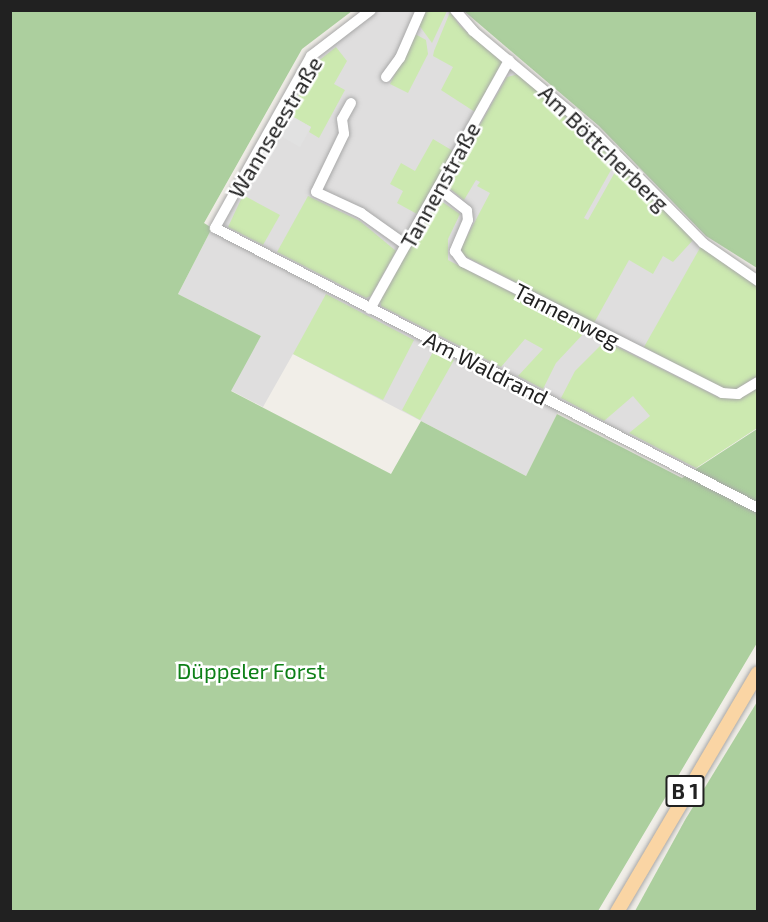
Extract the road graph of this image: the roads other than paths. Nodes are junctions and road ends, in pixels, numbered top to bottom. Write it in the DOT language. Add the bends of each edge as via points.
graph roads {
  1 [pos="371,10"];
  2 [pos="421,10"];
  3 [pos="455,10"];
  4 [pos="509,60"];
  5 [pos="386,77"];
  6 [pos="351,103"];
  7 [pos="438,188"];
  8 [pos="215,228"];
  9 [pos="406,245"];
  10 [pos="758,281"];
  11 [pos="370,309"];
  12 [pos="758,382"];
  13 [pos="758,508"];
  14 [pos="758,673"];
  15 [pos="617,912"];
  1 -- 8 [label="street, Wannseestraße" via="311,56"];
  2 -- 5 [label="street" via="400,58"];
  3 -- 4 [label="street, Am Böttcherberg" via="465,24"];
  4 -- 7 [label="street, Tannenstraße"];
  4 -- 10 [label="street, Am Böttcherberg" via="594,132 703,243"];
  6 -- 9 [label="street" via="342,119 344,134 316,192 361,213"];
  7 -- 9 [label="street, Tannenstraße"];
  7 -- 12 [label="street, Tannenweg" via="467,211 468,220 455,251 463,262 722,393 738,394"];
  8 -- 11 [label="street, Am Waldrand"];
  9 -- 11 [label="street, Tannenstraße"];
  11 -- 13 [label="street, Am Waldrand"];
  14 -- 15 [label="main road, B 1"];
}
